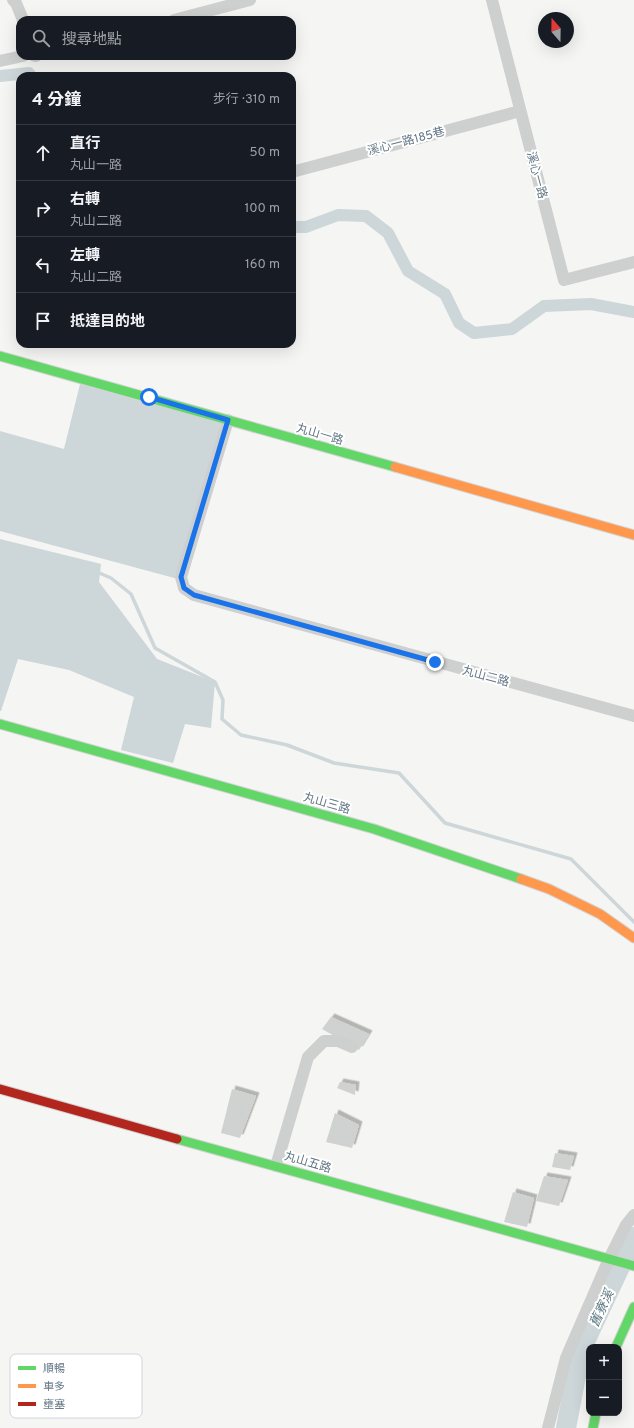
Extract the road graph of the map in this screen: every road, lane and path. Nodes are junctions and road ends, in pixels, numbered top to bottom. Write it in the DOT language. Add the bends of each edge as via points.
graph roads {
  1 [pos="13,0"];
  2 [pos="250,0"];
  3 [pos="492,0"];
  4 [pos="21,16"];
  5 [pos="189,16"];
  6 [pos="16,58"];
  7 [pos="0,61"];
  8 [pos="520,111"];
  9 [pos="296,171"];
  10 [pos="634,262"];
  11 [pos="0,356"];
  12 [pos="228,420"];
  13 [pos="634,535"];
  14 [pos="634,716"];
  15 [pos="0,724"];
  16 [pos="634,938"];
  17 [pos="352,1047"];
  18 [pos="0,1089"];
  19 [pos="276,1166"];
  20 [pos="634,1215"];
  21 [pos="609,1259"];
  22 [pos="634,1266"];
  23 [pos="634,1307"];
  24 [pos="617,1344"];
  25 [pos="595,1416"];
  26 [pos="548,1428"];
  27 [pos="593,1428"];
  1 -- 4 [label="street"];
  2 -- 5 [label="street"];
  3 -- 8 [label="street, 溪心一路"];
  6 -- 7 [label="street"];
  8 -- 9 [label="street, 溪心一路185巷"];
  8 -- 10 [label="street, 溪心一路" via="564,280"];
  11 -- 12 [label="street, 丸山一路"];
  12 -- 13 [label="street, 丸山一路"];
  12 -- 14 [label="street, 丸山二路" via="181,577 184,588 194,595"];
  15 -- 16 [label="street, 丸山三路" via="374,829 549,889 600,914"];
  17 -- 19 [label="street" via="338,1041 324,1041 308,1057"];
  18 -- 19 [label="street, 丸山五路"];
  19 -- 21 [label="street, 丸山五路"];
  20 -- 21 [label="street" via="626,1225"];
  21 -- 22 [label="street, 丸山五路"];
  21 -- 26 [label="street" via="566,1358"];
  23 -- 24 [label="street"];
  25 -- 27 [label="street"];
}
